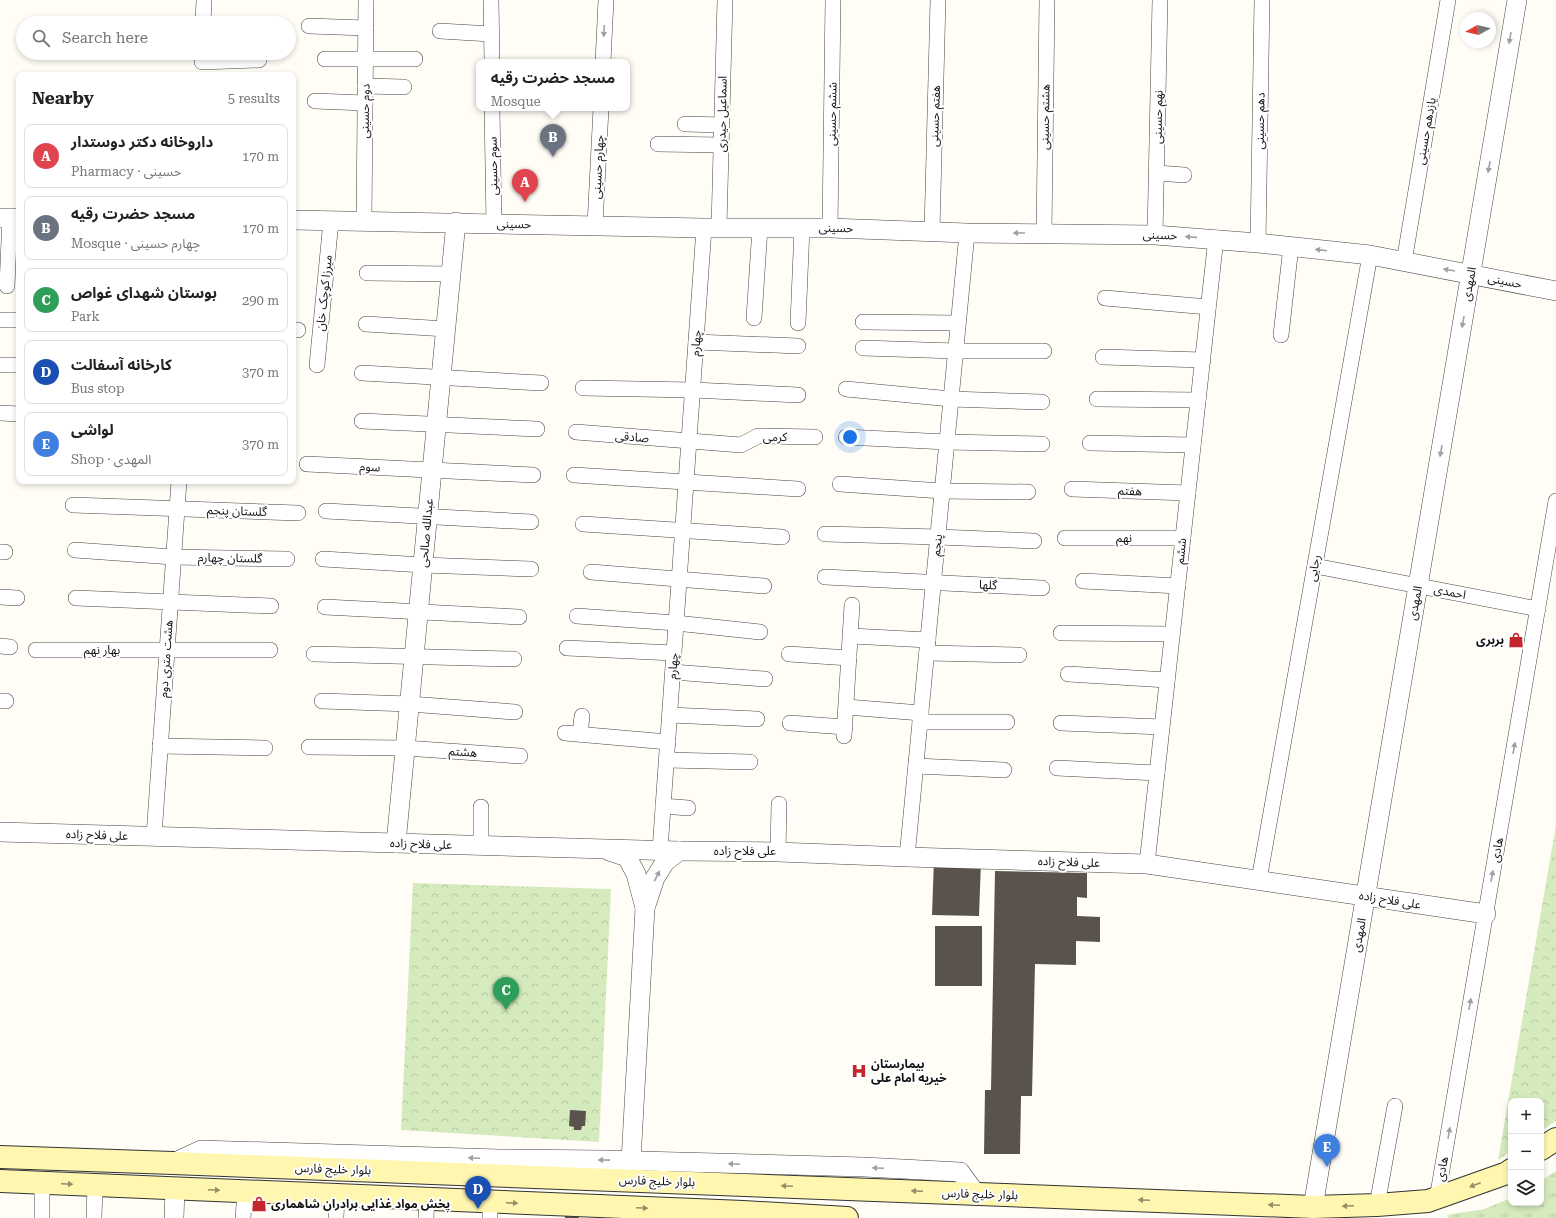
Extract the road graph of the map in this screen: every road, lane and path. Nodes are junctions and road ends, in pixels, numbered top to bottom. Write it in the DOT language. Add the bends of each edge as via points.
graph roads {
  1 [pos="204,0"];
  2 [pos="366,0"];
  3 [pos="491,0"];
  4 [pos="606,0"];
  5 [pos="725,0"];
  6 [pos="833,0"];
  7 [pos="938,0"];
  8 [pos="1047,0"];
  9 [pos="1160,0"];
  10 [pos="1262,0"];
  11 [pos="1448,0"];
  12 [pos="1517,0"];
  13 [pos="203,16"];
  14 [pos="309,26"];
  15 [pos="366,28"];
  16 [pos="440,31"];
  17 [pos="491,34"];
  18 [pos="325,59"];
  19 [pos="366,59"];
  20 [pos="415,59"];
  21 [pos="492,59"];
  22 [pos="603,59"];
  23 [pos="259,60"];
  24 [pos="202,63"];
  25 [pos="365,86"];
  26 [pos="404,87"];
  27 [pos="315,101"];
  28 [pos="365,102"];
  29 [pos="492,111"];
  30 [pos="601,111"];
  31 [pos="685,124"];
  32 [pos="722,125"];
  33 [pos="658,144"];
  34 [pos="722,145"];
  35 [pos="1157,174"];
  36 [pos="1184,175"];
  37 [pos="10,218"];
  38 [pos="296,220"];
  39 [pos="331,221"];
  40 [pos="364,222"];
  41 [pos="456,222"];
  42 [pos="494,224"];
  43 [pos="595,225"];
  44 [pos="712,227"];
  45 [pos="760,228"];
  46 [pos="802,228"];
  47 [pos="830,228"];
  48 [pos="932,231"];
  49 [pos="967,233"];
  50 [pos="1044,233"];
  51 [pos="1156,235"];
  52 [pos="1216,238"];
  53 [pos="1258,242"];
  54 [pos="1291,246"];
  55 [pos="1370,255"];
  56 [pos="1404,262"];
  57 [pos="367,273"];
  58 [pos="451,274"];
  59 [pos="1471,274"];
  60 [pos="7,286"];
  61 [pos="1556,291"];
  62 [pos="1105,298"];
  63 [pos="1208,307"];
  64 [pos="754,318"];
  65 [pos="0,320"];
  66 [pos="16,320"];
  67 [pos="863,322"];
  68 [pos="798,323"];
  69 [pos="958,323"];
  70 [pos="366,324"];
  71 [pos="446,329"];
  72 [pos="1281,335"];
  73 [pos="696,342"];
  74 [pos="798,346"];
  75 [pos="863,348"];
  76 [pos="956,351"];
  77 [pos="1044,351"];
  78 [pos="1103,357"];
  79 [pos="1203,360"];
  80 [pos="0,365"];
  81 [pos="16,365"];
  82 [pos="318,365"];
  83 [pos="362,373"];
  84 [pos="441,377"];
  85 [pos="540,383"];
  86 [pos="583,388"];
  87 [pos="846,389"];
  88 [pos="693,390"];
  89 [pos="798,395"];
  90 [pos="1097,399"];
  91 [pos="951,400"];
  92 [pos="1198,400"];
  93 [pos="1042,402"];
  94 [pos="0,413"];
  95 [pos="16,414"];
  96 [pos="362,421"];
  97 [pos="437,424"];
  98 [pos="537,429"];
  99 [pos="576,432"];
  100 [pos="815,437"];
  101 [pos="846,437"];
  102 [pos="689,441"];
  103 [pos="947,442"];
  104 [pos="1090,443"];
  105 [pos="1042,444"];
  106 [pos="1193,445"];
  107 [pos="307,464"];
  108 [pos="432,470"];
  109 [pos="533,475"];
  110 [pos="574,475"];
  111 [pos="686,482"];
  112 [pos="179,484"];
  113 [pos="840,484"];
  114 [pos="798,489"];
  115 [pos="1072,489"];
  116 [pos="942,491"];
  117 [pos="1028,492"];
  118 [pos="1188,493"];
  119 [pos="1556,501"];
  120 [pos="73,505"];
  121 [pos="177,509"];
  122 [pos="326,511"];
  123 [pos="298,513"];
  124 [pos="428,518"];
  125 [pos="531,522"];
  126 [pos="583,524"];
  127 [pos="683,531"];
  128 [pos="825,534"];
  129 [pos="782,537"];
  130 [pos="938,537"];
  131 [pos="1065,538"];
  132 [pos="1183,538"];
  133 [pos="1034,541"];
  134 [pos="75,550"];
  135 [pos="173,557"];
  136 [pos="323,559"];
  137 [pos="287,560"];
  138 [pos="423,566"];
  139 [pos="1315,566"];
  140 [pos="531,569"];
  141 [pos="591,572"];
  142 [pos="825,577"];
  143 [pos="679,579"];
  144 [pos="1083,581"];
  145 [pos="933,582"];
  146 [pos="764,586"];
  147 [pos="1178,586"];
  148 [pos="1418,586"];
  149 [pos="1042,588"];
  150 [pos="0,597"];
  151 [pos="17,598"];
  152 [pos="76,598"];
  153 [pos="170,602"];
  154 [pos="852,605"];
  155 [pos="271,606"];
  156 [pos="325,607"];
  157 [pos="1538,609"];
  158 [pos="418,613"];
  159 [pos="519,616"];
  160 [pos="577,616"];
  161 [pos="676,623"];
  162 [pos="760,632"];
  163 [pos="1061,632"];
  164 [pos="1172,634"];
  165 [pos="851,636"];
  166 [pos="927,647"];
  167 [pos="567,648"];
  168 [pos="36,650"];
  169 [pos="167,650"];
  170 [pos="270,650"];
  171 [pos="674,653"];
  172 [pos="314,654"];
  173 [pos="789,654"];
  174 [pos="1020,655"];
  175 [pos="414,656"];
  176 [pos="849,658"];
  177 [pos="514,659"];
  178 [pos="673,672"];
  179 [pos="1068,674"];
  180 [pos="765,678"];
  181 [pos="1167,680"];
  182 [pos="322,701"];
  183 [pos="410,704"];
  184 [pos="846,707"];
  185 [pos="514,712"];
  186 [pos="670,715"];
  187 [pos="582,716"];
  188 [pos="920,718"];
  189 [pos="757,719"];
  190 [pos="1007,722"];
  191 [pos="790,723"];
  192 [pos="1061,724"];
  193 [pos="1162,727"];
  194 [pos="668,742"];
  195 [pos="160,746"];
  196 [pos="309,747"];
  197 [pos="265,748"];
  198 [pos="405,748"];
  199 [pos="520,756"];
  200 [pos="667,760"];
  201 [pos="750,762"];
  202 [pos="916,766"];
  203 [pos="1057,768"];
  204 [pos="1004,770"];
  205 [pos="1157,773"];
  206 [pos="779,804"];
  207 [pos="663,806"];
  208 [pos="481,807"];
  209 [pos="688,808"];
  210 [pos="0,832"];
  211 [pos="154,836"];
  212 [pos="396,843"];
  213 [pos="481,845"];
  214 [pos="601,849"];
  215 [pos="660,850"];
  216 [pos="679,851"];
  217 [pos="778,852"];
  218 [pos="907,857"];
  219 [pos="1147,864"];
  220 [pos="1259,880"];
  221 [pos="1366,896"];
  222 [pos="645,908"];
  223 [pos="1486,914"];
  224 [pos="1395,1106"];
  225 [pos="1556,1139"];
  226 [pos="1544,1147"];
  227 [pos="0,1157"];
  228 [pos="631,1161"];
  229 [pos="173,1162"];
  230 [pos="1508,1172"];
  231 [pos="0,1182"];
  232 [pos="42,1183"];
  233 [pos="95,1185"];
  234 [pos="175,1189"];
  235 [pos="245,1192"];
  236 [pos="976,1194"];
  237 [pos="337,1195"];
  238 [pos="1377,1205"];
  239 [pos="1433,1206"];
  240 [pos="1313,1207"];
  241 [pos="426,1208"];
  242 [pos="490,1210"];
  243 [pos="547,1211"];
  244 [pos="743,1215"];
  245 [pos="42,1218"];
  246 [pos="94,1218"];
  247 [pos="174,1218"];
  248 [pos="243,1218"];
  249 [pos="336,1218"];
  250 [pos="847,1218"];
  1 -- 13 [label="street"];
  2 -- 15 [label="street, دوم حسینی"];
  3 -- 17 [label="street"];
  4 -- 22 [label="street, one-way"];
  5 -- 32 [label="street, اسماعیل حیدری"];
  6 -- 47 [label="street, ششم حسینی"];
  7 -- 48 [label="street, هفتم حسینی"];
  8 -- 50 [label="street, هشتم حسینی"];
  9 -- 35 [label="street, نهم حسینی"];
  10 -- 53 [label="street, دهم حسینی"];
  11 -- 56 [label="street, یازدهم حسینی"];
  12 -- 59 [label="street, المهدی, one-way"];
  14 -- 15 [label="street"];
  15 -- 19 [label="street, دوم حسینی"];
  16 -- 17 [label="street"];
  17 -- 21 [label="street"];
  18 -- 19 [label="street"];
  19 -- 20 [label="street"];
  19 -- 25 [label="street, دوم حسینی"];
  23 -- 24 [label="street"];
  25 -- 26 [label="street"];
  25 -- 28 [label="street, دوم حسینی"];
  27 -- 28 [label="street"];
  28 -- 40 [label="street, دوم حسینی"];
  29 -- 42 [label="street, سوم حسینی"];
  30 -- 43 [label="street, چهارم حسینی"];
  31 -- 32 [label="street"];
  32 -- 34 [label="street, اسماعیل حیدری"];
  33 -- 34 [label="street"];
  34 -- 44 [label="street, اسماعیل حیدری"];
  35 -- 36 [label="street"];
  35 -- 51 [label="street, نهم حسینی"];
  37 -- 60 [label="street"];
  38 -- 39 [label="street, حسینی"];
  39 -- 40 [label="street, حسینی"];
  39 -- 82 [label="street, میرزا کوچک خان"];
  40 -- 41 [label="street, حسینی"];
  41 -- 42 [label="street, حسینی"];
  41 -- 58 [label="street, عبدالله صالحی"];
  42 -- 43 [label="street, حسینی"];
  43 -- 44 [label="street, حسینی"];
  44 -- 45 [label="street, حسینی"];
  44 -- 73 [label="street, چهارم"];
  45 -- 46 [label="street, حسینی"];
  45 -- 64 [label="street"];
  46 -- 47 [label="street, حسینی"];
  46 -- 68 [label="street"];
  47 -- 48 [label="street, حسینی"];
  48 -- 49 [label="street, حسینی"];
  50 -- 49 [label="street, حسینی, one-way"];
  49 -- 69 [label="street, پنجم"];
  50 -- 51 [label="street, حسینی"];
  52 -- 51 [label="street, حسینی, one-way"];
  52 -- 53 [label="street, حسینی"];
  52 -- 63 [label="street, ششم"];
  53 -- 54 [label="street, حسینی"];
  55 -- 54 [label="street, حسینی, one-way"];
  54 -- 72 [label="street"];
  55 -- 56 [label="street, حسینی"];
  55 -- 139 [label="street, رجایی"];
  59 -- 56 [label="street, حسینی, one-way"];
  57 -- 58 [label="street"];
  58 -- 71 [label="street, عبدالله صالحی"];
  59 -- 61 [label="street, حسینی"];
  59 -- 148 [label="street, المهدی, one-way"];
  62 -- 63 [label="street"];
  63 -- 79 [label="street, ششم"];
  65 -- 66 [label="street"];
  67 -- 69 [label="street"];
  69 -- 76 [label="street, پنجم"];
  70 -- 71 [label="street"];
  71 -- 84 [label="street, عبدالله صالحی"];
  73 -- 74 [label="street"];
  73 -- 88 [label="street, چهارم"];
  75 -- 76 [label="street"];
  76 -- 77 [label="street"];
  76 -- 91 [label="street, پنجم"];
  78 -- 79 [label="street"];
  79 -- 92 [label="street, ششم"];
  80 -- 81 [label="street"];
  83 -- 84 [label="street"];
  84 -- 85 [label="street"];
  84 -- 97 [label="street, عبدالله صالحی"];
  86 -- 88 [label="street"];
  87 -- 91 [label="street"];
  88 -- 89 [label="street"];
  88 -- 102 [label="street, چهارم"];
  90 -- 92 [label="street"];
  91 -- 93 [label="street"];
  91 -- 103 [label="street, پنجم"];
  92 -- 106 [label="street, ششم"];
  94 -- 95 [label="street"];
  96 -- 97 [label="street"];
  97 -- 98 [label="street"];
  97 -- 108 [label="street, عبدالله صالحی"];
  99 -- 102 [label="street, صادقی"];
  100 -- 102 [label="street, کرمی" via="758,436 741,445"];
  101 -- 103 [label="street"];
  102 -- 111 [label="street, چهارم"];
  103 -- 105 [label="street"];
  103 -- 116 [label="street, پنجم"];
  104 -- 106 [label="street"];
  106 -- 118 [label="street, ششم"];
  107 -- 108 [label="street, سوم"];
  108 -- 109 [label="street, سوم"];
  108 -- 124 [label="street, عبدالله صالحی"];
  110 -- 111 [label="street"];
  111 -- 114 [label="street"];
  111 -- 127 [label="street, چهارم"];
  112 -- 121 [label="street, هشت متری دوم"];
  113 -- 116 [label="street"];
  115 -- 118 [label="street, هفتم"];
  116 -- 117 [label="street"];
  116 -- 130 [label="street, پنجم"];
  118 -- 132 [label="street, ششم"];
  119 -- 157 [label="street, هادی"];
  120 -- 121 [label="street, گلستان پنجم"];
  121 -- 123 [label="street, گلستان پنجم"];
  121 -- 135 [label="street, هشت متری دوم"];
  122 -- 124 [label="street"];
  124 -- 125 [label="street"];
  124 -- 138 [label="street, عبدالله صالحی"];
  126 -- 127 [label="street"];
  127 -- 129 [label="street"];
  127 -- 143 [label="street, چهارم"];
  128 -- 130 [label="street"];
  130 -- 133 [label="street"];
  130 -- 145 [label="street, پنجم"];
  131 -- 132 [label="street, نهم"];
  132 -- 147 [label="street, ششم"];
  134 -- 135 [label="street, گلستان چهارم"];
  135 -- 137 [label="street, گلستان چهارم"];
  135 -- 153 [label="street, هشت متری دوم"];
  136 -- 138 [label="street"];
  138 -- 140 [label="street"];
  138 -- 158 [label="street, عبدالله صالحی"];
  139 -- 148 [label="street, احمدی"];
  139 -- 220 [label="street, رجایی"];
  141 -- 143 [label="street"];
  142 -- 145 [label="street, گلها"];
  143 -- 146 [label="street"];
  143 -- 161 [label="street, چهارم"];
  144 -- 147 [label="street"];
  145 -- 149 [label="street, گلها"];
  145 -- 166 [label="street, پنجم"];
  147 -- 164 [label="street, ششم"];
  148 -- 157 [label="street, احمدی"];
  148 -- 221 [label="street, المهدی"];
  150 -- 151 [label="street"];
  152 -- 153 [label="street"];
  153 -- 155 [label="street"];
  153 -- 169 [label="street, هشت متری دوم"];
  154 -- 165 [label="street"];
  156 -- 158 [label="street"];
  223 -- 157 [label="street, هادی, one-way"];
  158 -- 159 [label="street"];
  158 -- 175 [label="street, عبدالله صالحی"];
  160 -- 161 [label="street"];
  161 -- 162 [label="street"];
  161 -- 171 [label="street, چهارم"];
  163 -- 164 [label="street"];
  164 -- 181 [label="street, ششم"];
  165 -- 166 [label="street"];
  165 -- 176 [label="street"];
  166 -- 174 [label="street"];
  166 -- 188 [label="street, پنجم"];
  167 -- 171 [label="street"];
  168 -- 169 [label="street, بهار نهم"];
  169 -- 170 [label="street, بهار نهم"];
  169 -- 195 [label="street, هشت متری دوم"];
  171 -- 178 [label="street, چهارم"];
  172 -- 175 [label="street"];
  173 -- 176 [label="street"];
  175 -- 177 [label="street"];
  175 -- 183 [label="street, عبدالله صالحی"];
  176 -- 184 [label="street"];
  178 -- 180 [label="street"];
  178 -- 186 [label="street, چهارم"];
  179 -- 181 [label="street"];
  181 -- 193 [label="street, ششم"];
  182 -- 183 [label="street"];
  183 -- 185 [label="street"];
  183 -- 198 [label="street, عبدالله صالحی"];
  184 -- 188 [label="street"];
  184 -- 191 [label="street" via="845,731"];
  186 -- 189 [label="street"];
  186 -- 194 [label="street, چهارم"];
  187 -- 194 [label="street" via="572,734"];
  188 -- 190 [label="street"];
  188 -- 202 [label="street, پنجم"];
  192 -- 193 [label="street"];
  193 -- 205 [label="street, ششم"];
  194 -- 200 [label="street, چهارم"];
  195 -- 197 [label="street"];
  195 -- 211 [label="street, هشت متری دوم"];
  196 -- 198 [label="street, هشتم"];
  198 -- 199 [label="street, هشتم"];
  198 -- 212 [label="street, عبدالله صالحی"];
  200 -- 201 [label="street"];
  200 -- 207 [label="street, چهارم"];
  202 -- 204 [label="street"];
  202 -- 218 [label="street, پنجم"];
  203 -- 205 [label="street"];
  205 -- 219 [label="street, ششم"];
  206 -- 217 [label="street"];
  207 -- 209 [label="street"];
  207 -- 215 [label="street, چهارم"];
  208 -- 213 [label="street"];
  210 -- 211 [label="street, علی فلاح زاده"];
  211 -- 212 [label="street, علی فلاح زاده"];
  212 -- 213 [label="street, علی فلاح زاده"];
  213 -- 214 [label="street, علی فلاح زاده"];
  214 -- 215 [label="street, علی فلاح زاده"];
  214 -- 222 [label="street" via="627,857 636,874"];
  215 -- 216 [label="street, علی فلاح زاده"];
  216 -- 217 [label="street, علی فلاح زاده"];
  222 -- 216 [label="street, one-way" via="655,878 665,862"];
  217 -- 218 [label="street, علی فلاح زاده"];
  218 -- 219 [label="street, علی فلاح زاده"];
  219 -- 220 [label="street, علی فلاح زاده"];
  220 -- 221 [label="street, علی فلاح زاده"];
  221 -- 223 [label="street, علی فلاح زاده"];
  221 -- 240 [label="street, المهدی"];
  222 -- 228 [label="street"];
  239 -- 223 [label="street, هادی, one-way"];
  224 -- 238 [label="street"];
  225 -- 226 [label="main road"];
  227 -- 229 [label="main road, بلوار خلیج فارس"];
  228 -- 229 [label="street, one-way" via="202,1150"];
  236 -- 228 [label="street, one-way" via="960,1172"];
  236 -- 229 [label="main road, بلوار خلیج فارس, one-way"];
  230 -- 239 [label="main road, بلوار خلیج فارس, one-way"];
  231 -- 232 [label="main road"];
  232 -- 233 [label="main road, one-way"];
  232 -- 245 [label="street"];
  233 -- 234 [label="main road"];
  233 -- 246 [label="street"];
  234 -- 235 [label="main road, one-way"];
  234 -- 247 [label="street"];
  235 -- 237 [label="main road"];
  235 -- 248 [label="street"];
  240 -- 236 [label="main road, بلوار خلیج فارس, one-way"];
  237 -- 241 [label="main road"];
  237 -- 249 [label="street"];
  238 -- 239 [label="main road, بلوار خلیج فارس"];
  238 -- 240 [label="main road, بلوار خلیج فارس, one-way"];
  241 -- 242 [label="main road"];
  242 -- 243 [label="main road, one-way"];
  243 -- 244 [label="main road, one-way"];
  244 -- 250 [label="main road"];
}
